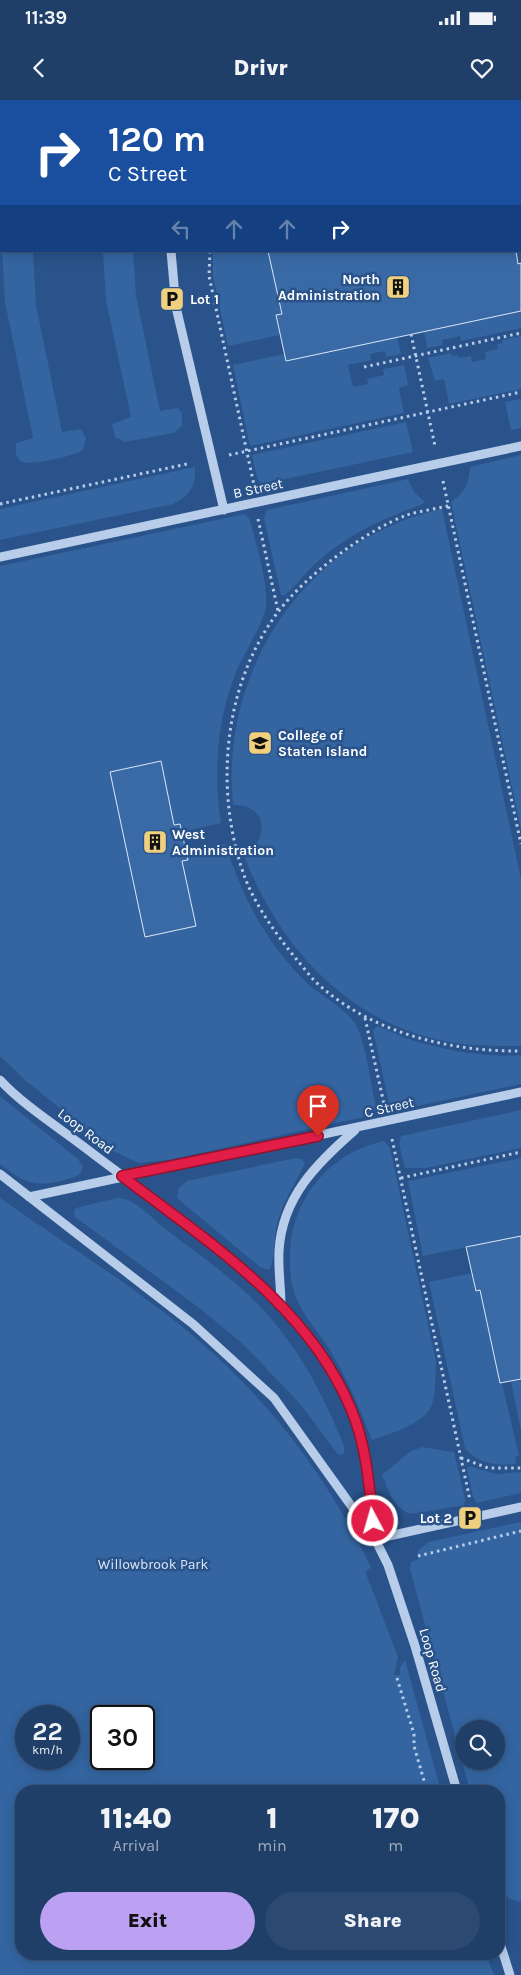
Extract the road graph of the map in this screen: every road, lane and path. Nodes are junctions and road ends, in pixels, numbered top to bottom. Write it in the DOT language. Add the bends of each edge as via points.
graph roads {
  1 [pos="171,252"];
  2 [pos="210,252"];
  3 [pos="521,333"];
  4 [pos="411,334"];
  5 [pos="416,356"];
  6 [pos="364,367"];
  7 [pos="521,392"];
  8 [pos="427,412"];
  9 [pos="521,446"];
  10 [pos="435,447"];
  11 [pos="246,452"];
  12 [pos="221,457"];
  13 [pos="187,464"];
  14 [pos="441,473"];
  15 [pos="254,484"];
  16 [pos="0,504"];
  17 [pos="448,506"];
  18 [pos="224,510"];
  19 [pos="257,514"];
  20 [pos="0,558"];
  21 [pos="278,611"];
  22 [pos="521,844"];
  23 [pos="364,1017"];
  24 [pos="521,1051"];
  25 [pos="0,1080"];
  26 [pos="521,1092"];
  27 [pos="386,1112"];
  28 [pos="357,1129"];
  29 [pos="392,1139"];
  30 [pos="521,1152"];
  31 [pos="0,1174"];
  32 [pos="122,1176"];
  33 [pos="401,1178"];
  34 [pos="29,1197"];
  35 [pos="281,1306"];
  36 [pos="461,1458"];
  37 [pos="521,1468"];
  38 [pos="521,1507"];
  39 [pos="474,1518"];
  40 [pos="521,1531"];
  41 [pos="375,1539"];
  42 [pos="418,1556"];
  43 [pos="397,1678"];
  44 [pos="426,1785"];
  45 [pos="455,1785"];
  46 [pos="505,1959"];
  47 [pos="510,1975"];
  1 -- 18 [label="street" via="176,308"];
  2 -- 11 [label="path" via="209,276"];
  3 -- 5 [label="path"];
  4 -- 5 [label="path"];
  5 -- 6 [label="path"];
  5 -- 8 [label="path"];
  7 -- 8 [label="path"];
  8 -- 10 [label="path"];
  8 -- 11 [label="path"];
  9 -- 18 [label="street, B Street"];
  11 -- 12 [label="path"];
  11 -- 15 [label="path"];
  13 -- 16 [label="path"];
  14 -- 17 [label="path"];
  17 -- 21 [label="path" via="407,515 365,536 321,568"];
  17 -- 22 [label="path"];
  18 -- 20 [label="street, B Street"];
  19 -- 21 [label="path"];
  21 -- 23 [label="path" via="255,648 232,712 226,774 233,832 244,876 276,936 318,985"];
  23 -- 24 [label="path" via="444,1045 488,1052"];
  23 -- 27 [label="path"];
  25 -- 32 [label="street, Loop Road"];
  26 -- 28 [label="street, C Street"];
  28 -- 32 [label="street, C Street"];
  28 -- 35 [label="street" via="310,1172 295,1198 283,1227 279,1251"];
  29 -- 33 [label="path"];
  30 -- 33 [label="path"];
  31 -- 34 [label="street, Loop Road"];
  32 -- 34 [label="street, C Street"];
  32 -- 35 [label="street, Loop Road" via="236,1262"];
  33 -- 36 [label="path"];
  34 -- 41 [label="street, Loop Road" via="193,1324 274,1398"];
  35 -- 41 [label="street, Loop Road" via="306,1333 352,1410 368,1466"];
  36 -- 37 [label="path" via="488,1468"];
  36 -- 39 [label="path"];
  38 -- 39 [label="street"];
  39 -- 41 [label="street"];
  40 -- 42 [label="path"];
  41 -- 45 [label="street, Loop Road" via="401,1603"];
  43 -- 44 [label="path"];
  46 -- 47 [label="street"];
}
